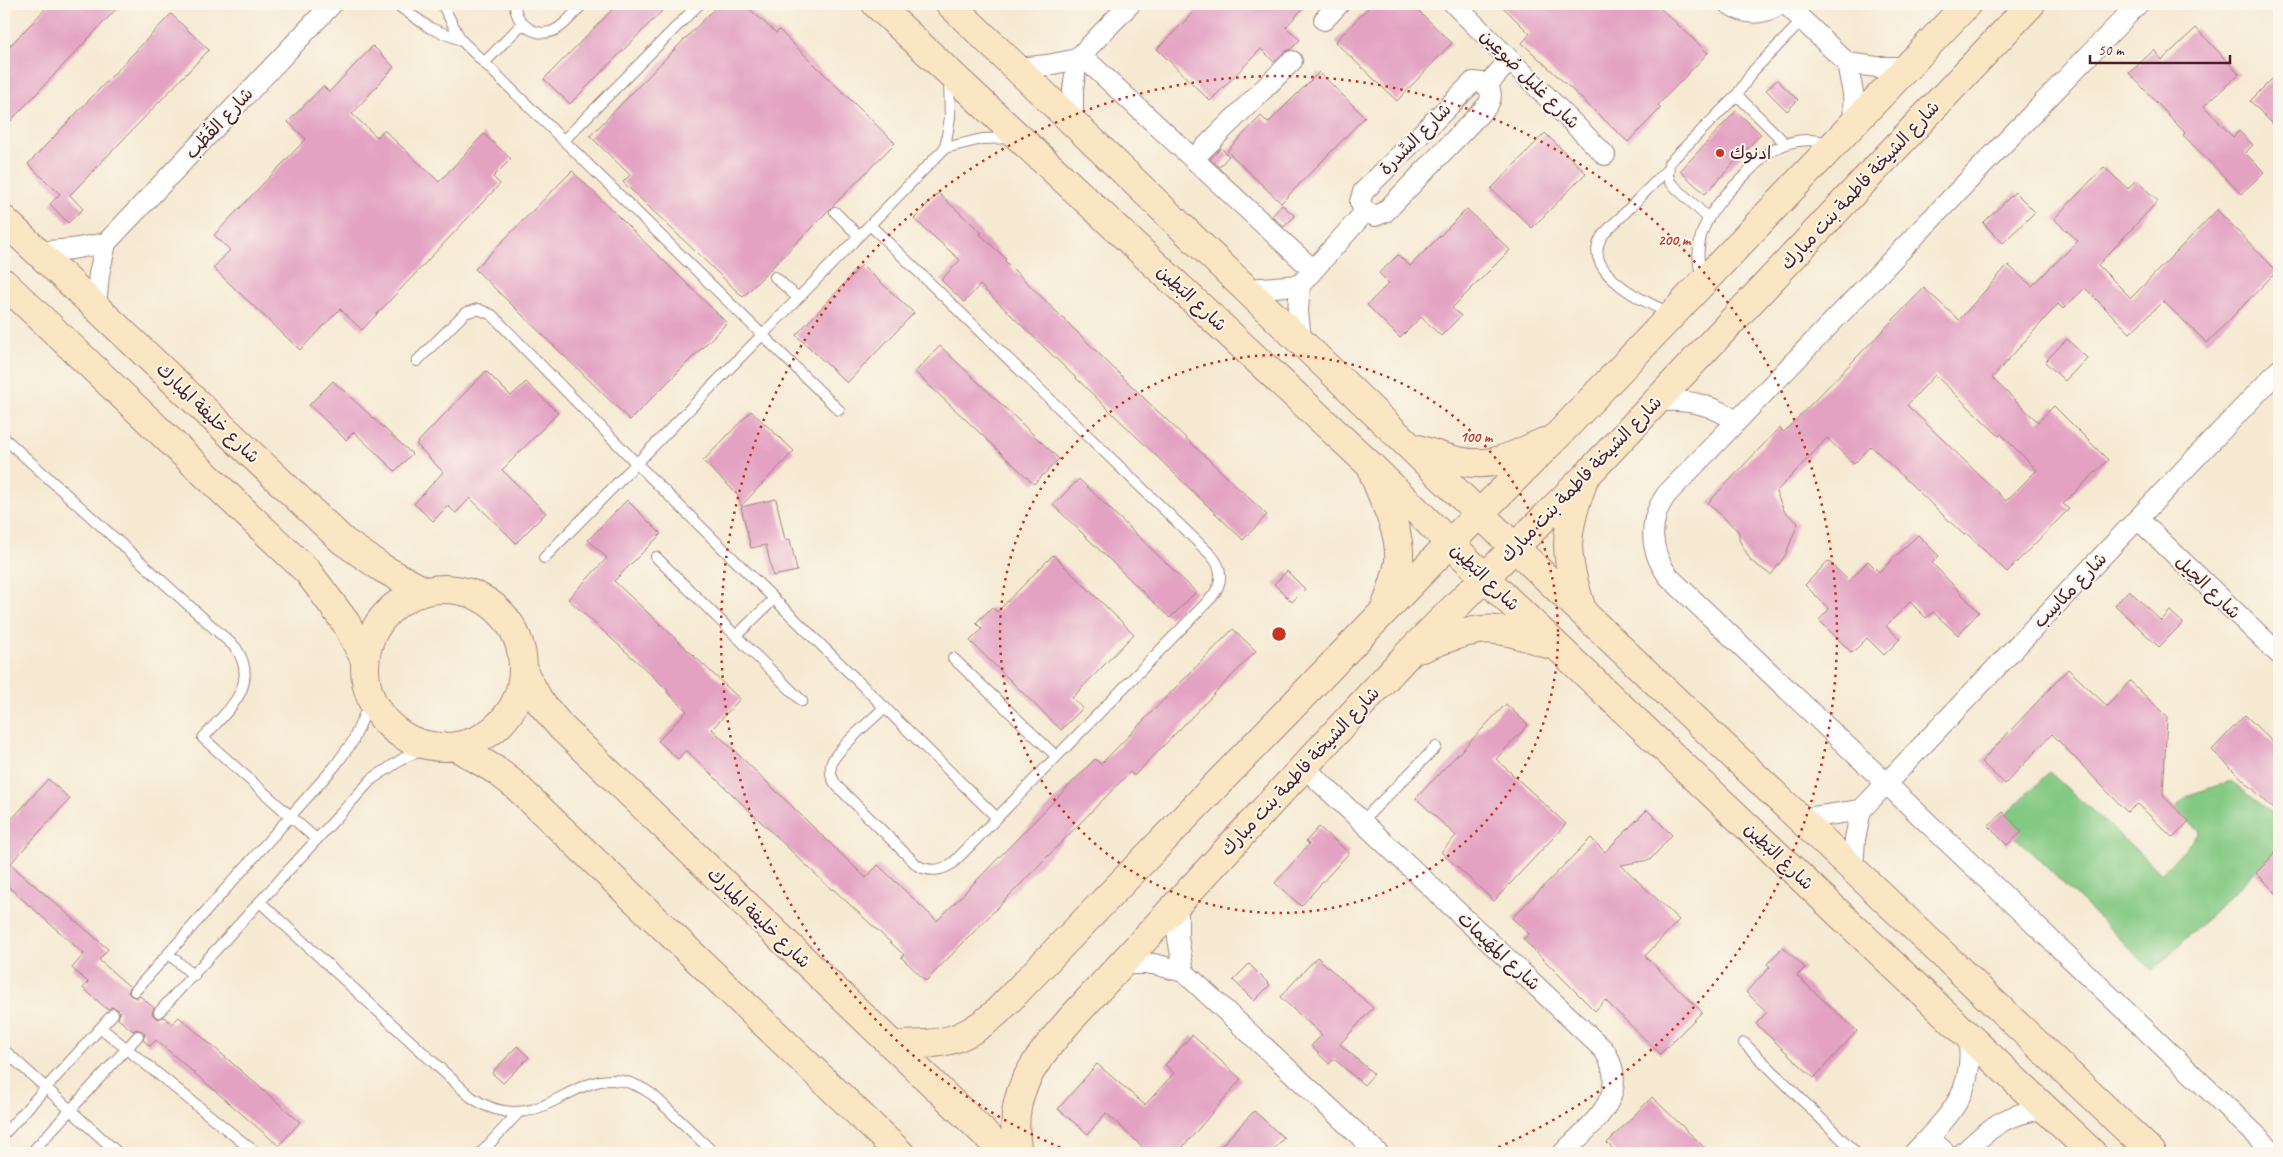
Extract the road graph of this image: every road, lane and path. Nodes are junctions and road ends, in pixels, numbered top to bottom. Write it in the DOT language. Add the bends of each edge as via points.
graph roads {
  1 [pos="332,4"];
  2 [pos="396,4"];
  3 [pos="442,4"];
  4 [pos="516,4"];
  5 [pos="583,4"];
  6 [pos="699,4"];
  7 [pos="876,4"];
  8 [pos="1130,4"];
  9 [pos="1339,4"];
  10 [pos="1454,4"];
  11 [pos="1729,4"];
  12 [pos="1779,4"];
  13 [pos="1786,4"];
  14 [pos="1967,4"];
  15 [pos="2031,4"];
  16 [pos="2138,4"];
  17 [pos="954,6"];
  18 [pos="1324,20"];
  19 [pos="1803,20"];
  20 [pos="522,24"];
  21 [pos="461,40"];
  22 [pos="1079,57"];
  23 [pos="1510,60"];
  24 [pos="1292,61"];
  25 [pos="484,63"];
  26 [pos="1847,63"];
  27 [pos="1907,67"];
  28 [pos="1018,68"];
  29 [pos="947,70"];
  30 [pos="1487,86"];
  31 [pos="1737,95"];
  32 [pos="1073,121"];
  33 [pos="1854,124"];
  34 [pos="1020,138"];
  35 [pos="564,140"];
  36 [pos="1785,144"];
  37 [pos="1835,145"];
  38 [pos="945,148"];
  39 [pos="1605,154"];
  40 [pos="1193,159"];
  41 [pos="1668,169"];
  42 [pos="834,212"];
  43 [pos="1365,212"];
  44 [pos="1707,217"];
  45 [pos="4,220"];
  46 [pos="870,225"];
  47 [pos="859,236"];
  48 [pos="106,243"];
  49 [pos="38,252"];
  50 [pos="1313,270"];
  51 [pos="775,277"];
  52 [pos="1703,282"];
  53 [pos="4,283"];
  54 [pos="1300,285"];
  55 [pos="1247,289"];
  56 [pos="798,298"];
  57 [pos="96,306"];
  58 [pos="1673,314"];
  59 [pos="763,334"];
  60 [pos="1300,340"];
  61 [pos="418,360"];
  62 [pos="2279,370"];
  63 [pos="1656,402"];
  64 [pos="839,410"];
  65 [pos="1736,421"];
  66 [pos="1557,436"];
  67 [pos="4,438"];
  68 [pos="1410,446"];
  69 [pos="637,464"];
  70 [pos="1370,465"];
  71 [pos="1586,476"];
  72 [pos="1480,513"];
  73 [pos="2138,519"];
  74 [pos="1450,543"];
  75 [pos="1515,548"];
  76 [pos="656,557"];
  77 [pos="544,558"];
  78 [pos="1487,577"];
  79 [pos="424,591"];
  80 [pos="774,599"];
  81 [pos="1385,611"];
  82 [pos="1584,614"];
  83 [pos="736,636"];
  84 [pos="1561,648"];
  85 [pos="1409,653"];
  86 [pos="2279,654"];
  87 [pos="953,658"];
  88 [pos="365,660"];
  89 [pos="524,673"];
  90 [pos="371,699"];
  91 [pos="802,700"];
  92 [pos="885,707"];
  93 [pos="445,746"];
  94 [pos="1436,747"];
  95 [pos="1056,756"];
  96 [pos="1304,767"];
  97 [pos="1886,784"];
  98 [pos="1861,810"];
  99 [pos="291,816"];
  100 [pos="997,818"];
  101 [pos="1800,819"];
  102 [pos="1362,821"];
  103 [pos="316,840"];
  104 [pos="1853,869"];
  105 [pos="260,902"];
  106 [pos="1178,903"];
  107 [pos="169,954"];
  108 [pos="1122,964"];
  109 [pos="1184,972"];
  110 [pos="194,976"];
  111 [pos="135,991"];
  112 [pos="159,1012"];
  113 [pos="113,1014"];
  114 [pos="101,1028"];
  115 [pos="138,1036"];
  116 [pos="1968,1036"];
  117 [pos="1744,1043"];
  118 [pos="892,1044"];
  119 [pos="127,1049"];
  120 [pos="4,1050"];
  121 [pos="46,1088"];
  122 [pos="2045,1109"];
  123 [pos="70,1110"];
  124 [pos="518,1113"];
  125 [pos="4,1134"];
  126 [pos="1929,1138"];
  127 [pos="31,1153"];
  128 [pos="118,1153"];
  129 [pos="256,1153"];
  130 [pos="480,1153"];
  131 [pos="714,1153"];
  132 [pos="900,1153"];
  133 [pos="1005,1153"];
  134 [pos="1018,1153"];
  135 [pos="1378,1153"];
  136 [pos="1563,1153"];
  137 [pos="1856,1153"];
  138 [pos="1914,1153"];
  139 [pos="1946,1153"];
  140 [pos="1963,1153"];
  141 [pos="2092,1153"];
  142 [pos="2152,1153"];
  143 [pos="2275,1153"];
  1 -- 48 [label="street, شارع القُطُب"];
  2 -- 21 [label="lane" via="430,28"];
  3 -- 21 [label="lane"];
  4 -- 20 [label="lane"];
  5 -- 20 [label="lane" via="552,32 536,32"];
  6 -- 35 [label="lane"];
  7 -- 29 [label="main road, شارع البَطِين"];
  8 -- 22 [label="street"];
  9 -- 18 [label="street"];
  10 -- 23 [label="street, شارع غليل صُوعِين"];
  11 -- 12 [label="street" via="1752,13 1769,10"];
  13 -- 19 [label="street"];
  14 -- 27 [label="main road"];
  15 -- 63 [label="main road, شارع الشيخة فاطمة بنت مبارك"];
  16 -- 65 [label="street"];
  17 -- 28 [label="main road"];
  19 -- 26 [label="street"];
  19 -- 31 [label="lane" via="1753,71"];
  20 -- 25 [label="lane"];
  21 -- 25 [label="lane"];
  22 -- 28 [label="street" via="1048,66"];
  22 -- 32 [label="street" via="1073,90"];
  22 -- 40 [label="street"];
  23 -- 30 [label="street"];
  23 -- 39 [label="street, شارع غليل صُوعِين"];
  24 -- 40 [label="street"];
  25 -- 35 [label="lane"];
  26 -- 27 [label="street"];
  26 -- 33 [label="street" via="1853,93"];
  27 -- 33 [label="main road"];
  28 -- 32 [label="main road"];
  29 -- 34 [label="main road, شارع البَطِين"];
  29 -- 38 [label="lane" via="950,117"];
  30 -- 43 [label="street, شارع السِّدرة" via="1491,96 1487,106 1392,205 1380,215"];
  30 -- 43 [label="street, شارع السِّدرة" via="1478,82 1468,85 1366,188 1360,197 1361,208"];
  31 -- 36 [label="lane"];
  31 -- 41 [label="lane" via="1673,158"];
  32 -- 55 [label="main road"];
  33 -- 37 [label="main road"];
  34 -- 38 [label="lane" via="982,139"];
  34 -- 70 [label="main road, شارع البَطِين"];
  35 -- 59 [label="lane"];
  36 -- 37 [label="lane" via="1810,139"];
  36 -- 44 [label="lane" via="1765,156"];
  37 -- 52 [label="main road"];
  38 -- 46 [label="lane"];
  40 -- 50 [label="street"];
  41 -- 44 [label="lane" via="1674,187"];
  41 -- 58 [label="lane" via="1604,233 1598,250 1602,265 1621,286 1637,298"];
  42 -- 47 [label="lane"];
  43 -- 50 [label="street"];
  44 -- 52 [label="lane" via="1699,244 1698,263"];
  45 -- 49 [label="main road, شارع خليفة المبارك"];
  46 -- 47 [label="lane"];
  46 -- 95 [label="lane" via="1211,555 1219,568 1220,584 1212,597"];
  47 -- 56 [label="lane"];
  48 -- 49 [label="street"];
  48 -- 57 [label="street"];
  49 -- 57 [label="main road, شارع خليفة المبارك"];
  50 -- 54 [label="street"];
  51 -- 56 [label="lane"];
  52 -- 58 [label="main road"];
  53 -- 88 [label="main road" via="308,572 346,622"];
  54 -- 55 [label="street"];
  54 -- 60 [label="street"];
  55 -- 60 [label="main road"];
  56 -- 59 [label="lane"];
  57 -- 79 [label="main road, شارع خليفة المبارك" via="343,541"];
  58 -- 66 [label="main road"];
  59 -- 64 [label="lane"];
  59 -- 69 [label="lane"];
  60 -- 68 [label="main road"];
  61 -- 69 [label="lane" via="465,313 478,309 485,311"];
  62 -- 73 [label="street, شارع مكاسِب"];
  63 -- 65 [label="street" via="1698,403"];
  63 -- 71 [label="main road, شارع الشيخة فاطمة بنت مبارك"];
  65 -- 97 [label="street" via="1659,504 1653,527 1658,560 1669,578"];
  66 -- 68 [label="main road" via="1504,459 1480,463 1448,458"];
  66 -- 72 [label="main road"];
  67 -- 99 [label="lane" via="236,648 244,664 242,690 203,738"];
  68 -- 72 [label="main road"];
  69 -- 77 [label="lane"];
  69 -- 80 [label="lane"];
  70 -- 74 [label="main road, شارع البَطِين"];
  70 -- 81 [label="main road" via="1399,550 1396,575"];
  71 -- 75 [label="main road, شارع الشيخة فاطمة بنت مبارك"];
  71 -- 82 [label="main road" via="1573,510 1567,547 1571,575"];
  72 -- 74 [label="main road"];
  72 -- 75 [label="main road"];
  73 -- 86 [label="street, شارع الحِيل"];
  73 -- 97 [label="street, شارع مكاسِب"];
  74 -- 78 [label="main road, شارع البَطِين"];
  74 -- 81 [label="main road"];
  75 -- 78 [label="main road, شارع الشيخة فاطمة بنت مبارك"];
  75 -- 82 [label="main road"];
  76 -- 83 [label="lane"];
  78 -- 84 [label="main road, شارع البَطِين"];
  78 -- 85 [label="main road, شارع الشيخة فاطمة بنت مبارك"];
  79 -- 88 [label="main road" via="406,598 384,616 369,641"];
  79 -- 89 [label="main road" via="462,590 495,607 518,637"];
  80 -- 83 [label="lane"];
  80 -- 92 [label="lane"];
  81 -- 118 [label="main road" via="996,1013 956,1040"];
  82 -- 101 [label="main road"];
  83 -- 91 [label="lane"];
  84 -- 85 [label="main road" via="1510,631 1487,628 1454,634"];
  84 -- 116 [label="main road, شارع البَطِين"];
  85 -- 96 [label="main road, شارع الشيخة فاطمة بنت مبارك"];
  87 -- 95 [label="lane"];
  88 -- 90 [label="main road" via="365,679"];
  89 -- 93 [label="main road" via="517,699 502,722 473,742"];
  89 -- 118 [label="main road, شارع خليفة المبارك" via="540,702 561,727"];
  90 -- 93 [label="main road" via="381,717 396,731 414,742"];
  90 -- 99 [label="lane" via="344,754"];
  92 -- 100 [label="lane"];
  92 -- 100 [label="lane" via="836,755 831,772 835,783 906,854 925,869 940,870 947,867"];
  93 -- 103 [label="lane" via="407,756 378,774"];
  93 -- 132 [label="main road" via="497,771 516,786"];
  94 -- 102 [label="lane"];
  95 -- 100 [label="lane"];
  96 -- 102 [label="street, شارع المهَيمات"];
  96 -- 106 [label="main road, شارع الشيخة فاطمة بنت مبارك"];
  97 -- 98 [label="street, شارع مكاسِب"];
  97 -- 143 [label="street"];
  98 -- 101 [label="street"];
  98 -- 104 [label="street"];
  99 -- 103 [label="lane"];
  99 -- 107 [label="lane"];
  101 -- 104 [label="main road"];
  102 -- 136 [label="street, شارع المهَيمات" via="1609,1058 1615,1077 1612,1096"];
  103 -- 105 [label="lane"];
  104 -- 142 [label="main road"];
  105 -- 110 [label="lane"];
  105 -- 124 [label="lane" via="471,1097 493,1109"];
  106 -- 108 [label="main road, شارع الشيخة فاطمة بنت مبارك"];
  106 -- 109 [label="street" via="1178,938"];
  107 -- 110 [label="lane"];
  107 -- 111 [label="lane"];
  108 -- 109 [label="street" via="1154,964"];
  108 -- 134 [label="main road, شارع الشيخة فاطمة بنت مبارك" via="1051,1042 1026,1076 1014,1121"];
  109 -- 135 [label="street"];
  110 -- 112 [label="lane"];
  113 -- 114 [label="lane"];
  114 -- 119 [label="lane"];
  114 -- 121 [label="lane"];
  115 -- 119 [label="lane"];
  116 -- 122 [label="main road, شارع البَطِين"];
  116 -- 126 [label="street" via="1971,1060 1967,1084 1961,1099"];
  117 -- 137 [label="lane"];
  118 -- 133 [label="main road, شارع خليفة المبارك"];
  119 -- 123 [label="lane"];
  119 -- 129 [label="lane"];
  120 -- 121 [label="lane"];
  121 -- 123 [label="lane"];
  121 -- 125 [label="lane"];
  122 -- 140 [label="street" via="2017,1114 1992,1126"];
  122 -- 141 [label="main road, شارع البَطِين"];
  123 -- 127 [label="lane"];
  123 -- 128 [label="lane"];
  124 -- 130 [label="lane"];
  124 -- 131 [label="lane" via="545,1106 589,1083 623,1081 653,1095"];
  126 -- 138 [label="street"];
  126 -- 139 [label="street"];
}
